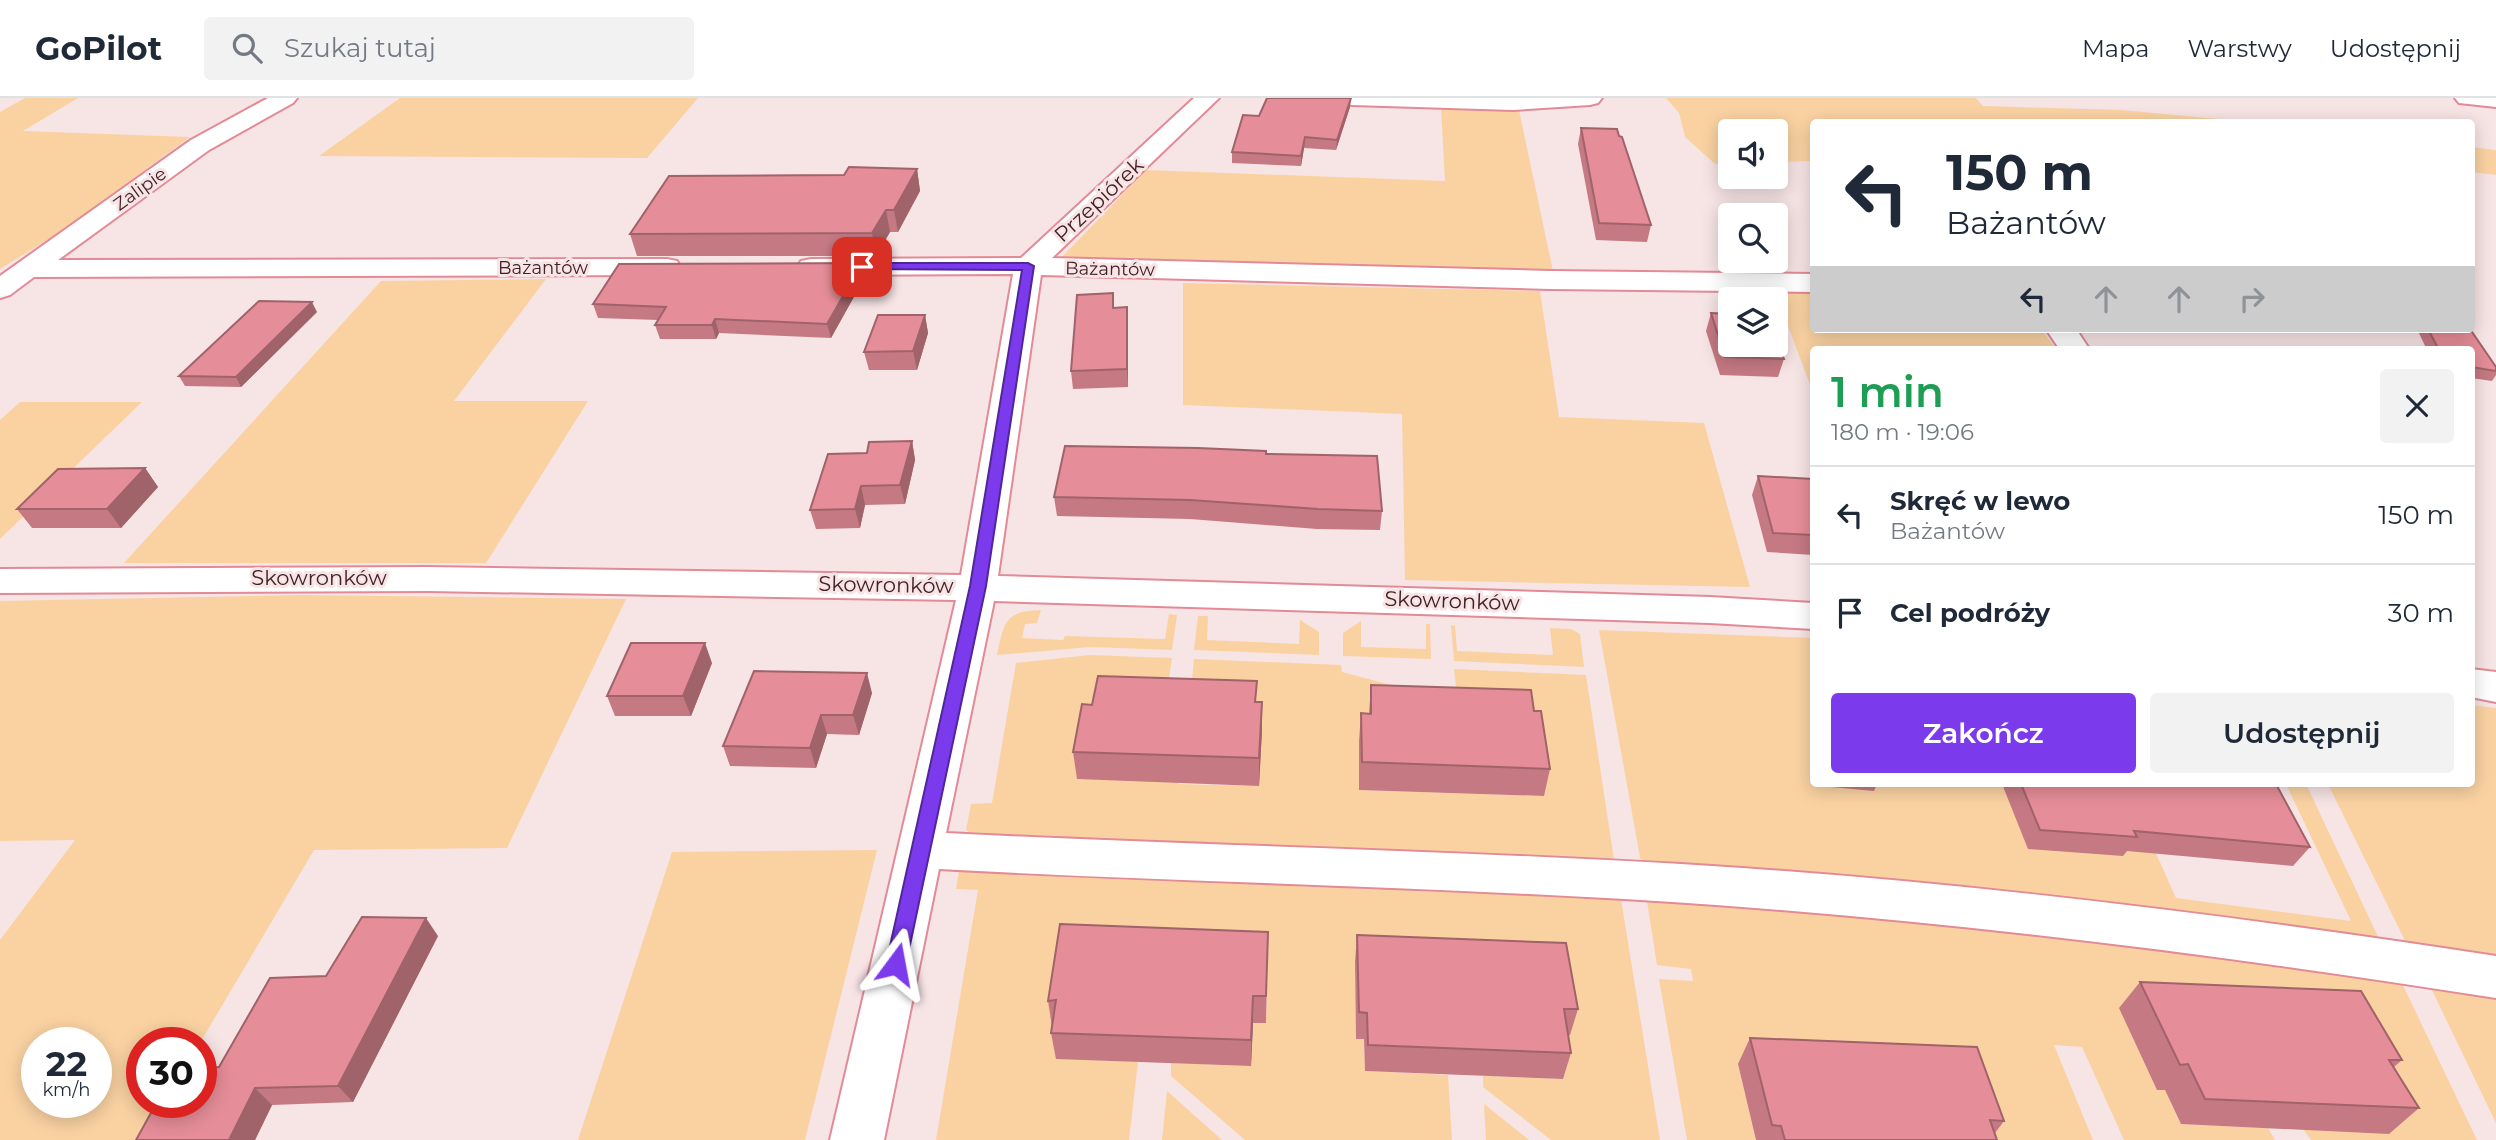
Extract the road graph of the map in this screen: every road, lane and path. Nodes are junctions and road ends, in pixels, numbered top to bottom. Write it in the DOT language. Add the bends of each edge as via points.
graph roads {
  1 [pos="285,98"];
  2 [pos="1207,98"];
  3 [pos="1352,98"];
  4 [pos="1590,98"];
  5 [pos="2467,98"];
  6 [pos="2496,100"];
  7 [pos="1028,266"];
  8 [pos="695,267"];
  9 [pos="778,267"];
  10 [pos="29,269"];
  11 [pos="1810,283"];
  12 [pos="0,289"];
  13 [pos="0,582"];
  14 [pos="978,586"];
  15 [pos="1810,617"];
  16 [pos="2475,684"];
  17 [pos="2496,687"];
  18 [pos="922,850"];
  19 [pos="2496,977"];
  20 [pos="857,1140"];
  1 -- 10 [label="street, Zalipie" via="200,145"];
  2 -- 7 [label="street, Przepiórek"];
  3 -- 4 [label="street" via="1501,103"];
  5 -- 6 [label="street"];
  7 -- 9 [label="street, Bażantów"];
  7 -- 11 [label="street, Bażantów"];
  7 -- 14 [label="street"];
  8 -- 10 [label="street, Bażantów"];
  10 -- 12 [label="street, Zalipie"];
  13 -- 14 [label="street, Skowronków" via="265,577"];
  14 -- 15 [label="street, Skowronków"];
  14 -- 18 [label="street"];
  16 -- 17 [label="street"];
  18 -- 19 [label="street" via="1628,880 1825,893 2175,930"];
  18 -- 20 [label="street"];
}
